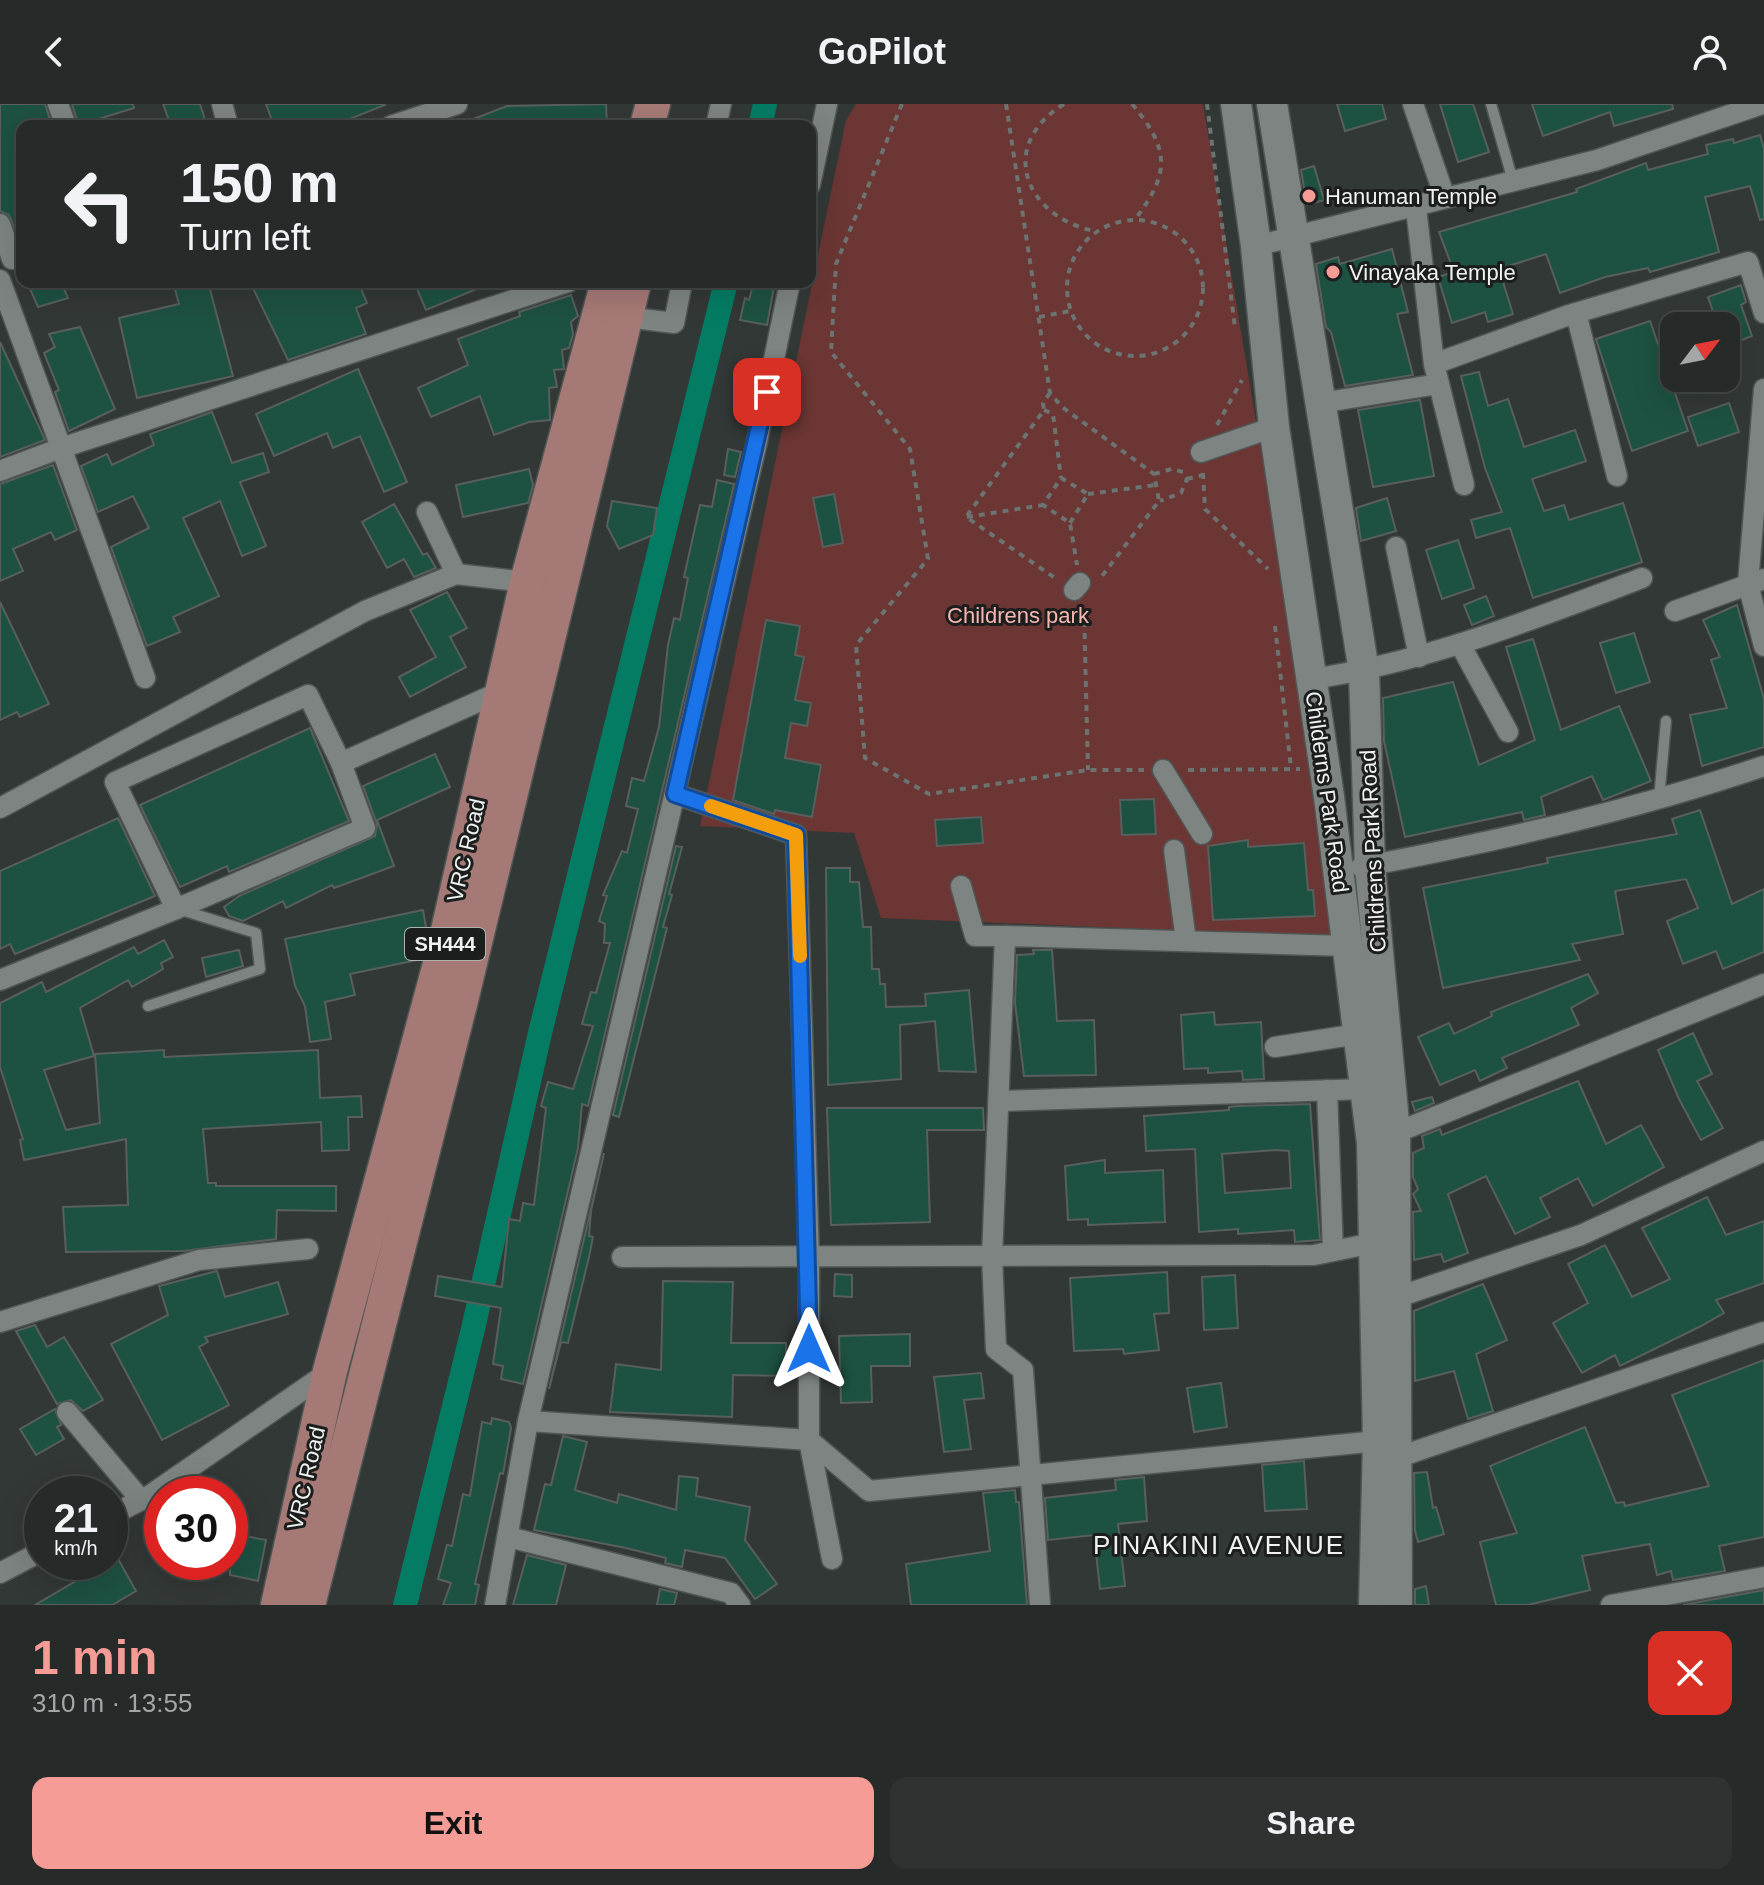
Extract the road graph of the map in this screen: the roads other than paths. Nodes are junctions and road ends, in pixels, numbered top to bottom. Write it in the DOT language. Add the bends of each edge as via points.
graph roads {
  1 [pos="457,104"];
  2 [pos="827,104"];
  3 [pos="1236,104"];
  4 [pos="1272,104"];
  5 [pos="1413,104"];
  6 [pos="1491,104"];
  7 [pos="1762,104"];
  8 [pos="409,120"];
  9 [pos="816,156"];
  10 [pos="1513,181"];
  11 [pos="1445,198"];
  12 [pos="1416,208"];
  13 [pos="0,224"];
  14 [pos="1293,235"];
  15 [pos="1256,246"];
  16 [pos="11,259"];
  17 [pos="0,280"];
  18 [pos="550,288"];
  19 [pos="606,288"];
  20 [pos="633,288"];
  21 [pos="681,288"];
  22 [pos="789,288"];
  23 [pos="1576,313"];
  24 [pos="1764,313"];
  25 [pos="626,317"];
  26 [pos="1436,374"];
  27 [pos="1764,389"];
  28 [pos="1320,403"];
  29 [pos="1274,427"];
  30 [pos="61,448"];
  31 [pos="1201,452"];
  32 [pos="0,471"];
  33 [pos="1617,476"];
  34 [pos="1464,485"];
  35 [pos="427,512"];
  36 [pos="1396,547"];
  37 [pos="456,574"];
  38 [pos="1642,578"];
  39 [pos="527,582"];
  40 [pos="1756,582"];
  41 [pos="1675,611"];
  42 [pos="1460,644"];
  43 [pos="1764,646"];
  44 [pos="1419,657"];
  45 [pos="1364,671"];
  46 [pos="145,678"];
  47 [pos="1312,679"];
  48 [pos="502,691"];
  49 [pos="1666,721"];
  50 [pos="1508,732"];
  51 [pos="341,763"];
  52 [pos="1764,766"];
  53 [pos="1163,770"];
  54 [pos="675,794"];
  55 [pos="1659,801"];
  56 [pos="0,808"];
  57 [pos="1202,834"];
  58 [pos="1174,850"];
  59 [pos="1370,866"];
  60 [pos="1337,872"];
  61 [pos="961,886"];
  62 [pos="176,909"];
  63 [pos="1005,936"];
  64 [pos="1186,941"];
  65 [pos="1347,946"];
  66 [pos="0,980"];
  67 [pos="1764,984"];
  68 [pos="148,1006"];
  69 [pos="1358,1034"];
  70 [pos="1275,1047"];
  71 [pos="1365,1089"];
  72 [pos="1327,1090"];
  73 [pos="1001,1101"];
  74 [pos="1395,1133"];
  75 [pos="1764,1151"];
  76 [pos="1373,1243"];
  77 [pos="308,1249"];
  78 [pos="1333,1251"];
  79 [pos="622,1257"];
  80 [pos="992,1257"];
  81 [pos="809,1258"];
  82 [pos="1398,1297"];
  83 [pos="0,1322"];
  84 [pos="1764,1332"];
  85 [pos="330,1371"];
  86 [pos="365,1380"];
  87 [pos="67,1412"];
  88 [pos="528,1421"];
  89 [pos="809,1440"];
  90 [pos="1388,1449"];
  91 [pos="1031,1475"];
  92 [pos="141,1500"];
  93 [pos="128,1507"];
  94 [pos="508,1537"];
  95 [pos="832,1559"];
  96 [pos="24,1560"];
  97 [pos="0,1573"];
  98 [pos="1764,1577"];
  99 [pos="1386,1593"];
  100 [pos="278,1605"];
  101 [pos="308,1605"];
  102 [pos="495,1605"];
  103 [pos="740,1605"];
  104 [pos="1040,1605"];
  105 [pos="1611,1605"];
  1 -- 8 [label="street"];
  2 -- 9 [label="street"];
  3 -- 15 [label="street, Childerns Park Road"];
  4 -- 14 [label="street, Childrens Park Road"];
  5 -- 11 [label="street"];
  6 -- 10 [label="lane"];
  7 -- 10 [label="street" via="1597,160"];
  10 -- 11 [label="street"];
  11 -- 12 [label="street"];
  12 -- 14 [label="street"];
  12 -- 26 [label="street"];
  13 -- 16 [label="street"];
  14 -- 15 [label="street"];
  14 -- 28 [label="street, Childrens Park Road"];
  15 -- 29 [label="street, Childerns Park Road"];
  17 -- 30 [label="street"];
  18 -- 30 [label="street"];
  19 -- 39 [label="main road, VRC Road / SH444"];
  20 -- 25 [label="main road, SH444"];
  21 -- 25 [label="street" via="674,323"];
  22 -- 54 [label="street"];
  23 -- 24 [label="street" via="1748,262"];
  23 -- 26 [label="street"];
  23 -- 33 [label="street"];
  25 -- 86 [label="main road, SH444"];
  26 -- 28 [label="street"];
  26 -- 34 [label="street"];
  27 -- 40 [label="street"];
  28 -- 45 [label="street, Childrens Park Road"];
  29 -- 31 [label="street"];
  29 -- 47 [label="street, Childerns Park Road"];
  30 -- 32 [label="street"];
  30 -- 46 [label="street"];
  35 -- 37 [label="street"];
  36 -- 44 [label="street"];
  37 -- 39 [label="street"];
  37 -- 56 [label="street" via="365,611"];
  38 -- 42 [label="street"];
  39 -- 48 [label="main road, VRC Road / SH444"];
  40 -- 41 [label="street"];
  40 -- 43 [label="street"];
  42 -- 44 [label="street"];
  42 -- 50 [label="street"];
  44 -- 45 [label="street"];
  45 -- 47 [label="street"];
  45 -- 59 [label="street, Childrens Park Road"];
  47 -- 60 [label="street, Childerns Park Road"];
  48 -- 51 [label="street"];
  48 -- 85 [label="main road, VRC Road / SH444" via="443,953"];
  49 -- 55 [label="lane"];
  51 -- 62 [label="street" via="365,828"];
  51 -- 62 [label="street" via="308,695 115,782"];
  52 -- 55 [label="street"];
  53 -- 57 [label="street"];
  54 -- 81 [label="street" via="796,835"];
  54 -- 88 [label="street"];
  55 -- 59 [label="street" via="1527,835"];
  58 -- 64 [label="street"];
  59 -- 60 [label="street"];
  59 -- 74 [label="street, Childrens Park Road"];
  60 -- 65 [label="street, Childerns Park Road"];
  61 -- 63 [label="street" via="975,936"];
  62 -- 66 [label="street"];
  62 -- 68 [label="lane" via="256,933 260,969"];
  63 -- 64 [label="street"];
  63 -- 73 [label="street"];
  64 -- 65 [label="street"];
  65 -- 69 [label="street, Childerns Park Road"];
  67 -- 74 [label="street"];
  69 -- 70 [label="street"];
  69 -- 71 [label="street, Childerns Park Road"];
  71 -- 72 [label="street"];
  71 -- 76 [label="street, Childerns Park Road" via="1372,1143"];
  72 -- 73 [label="street"];
  72 -- 78 [label="street"];
  73 -- 80 [label="street"];
  74 -- 82 [label="street, Childrens Park Road"];
  75 -- 82 [label="street" via="1581,1235"];
  76 -- 78 [label="street"];
  76 -- 90 [label="street, Childerns Park Road"];
  77 -- 83 [label="street" via="199,1260"];
  78 -- 80 [label="street"];
  79 -- 81 [label="street"];
  80 -- 81 [label="street"];
  80 -- 91 [label="street" via="996,1349 1023,1370"];
  81 -- 89 [label="street"];
  82 -- 90 [label="street, Childrens Park Road"];
  84 -- 90 [label="street"];
  85 -- 86 [label="street"];
  85 -- 92 [label="street"];
  85 -- 100 [label="main road, VRC Road / SH444"];
  86 -- 101 [label="main road, SH444"];
  87 -- 92 [label="street"];
  88 -- 89 [label="street"];
  88 -- 94 [label="street"];
  89 -- 91 [label="street" via="869,1491"];
  89 -- 95 [label="street"];
  90 -- 91 [label="street"];
  90 -- 99 [label="street, Childrens Park Road"];
  90 -- 99 [label="street, Childerns Park Road" via="1376,1483"];
  91 -- 104 [label="street"];
  92 -- 93 [label="street"];
  94 -- 102 [label="street"];
  94 -- 103 [label="street" via="731,1593"];
  96 -- 97 [label="street"];
  98 -- 105 [label="street"];
}
